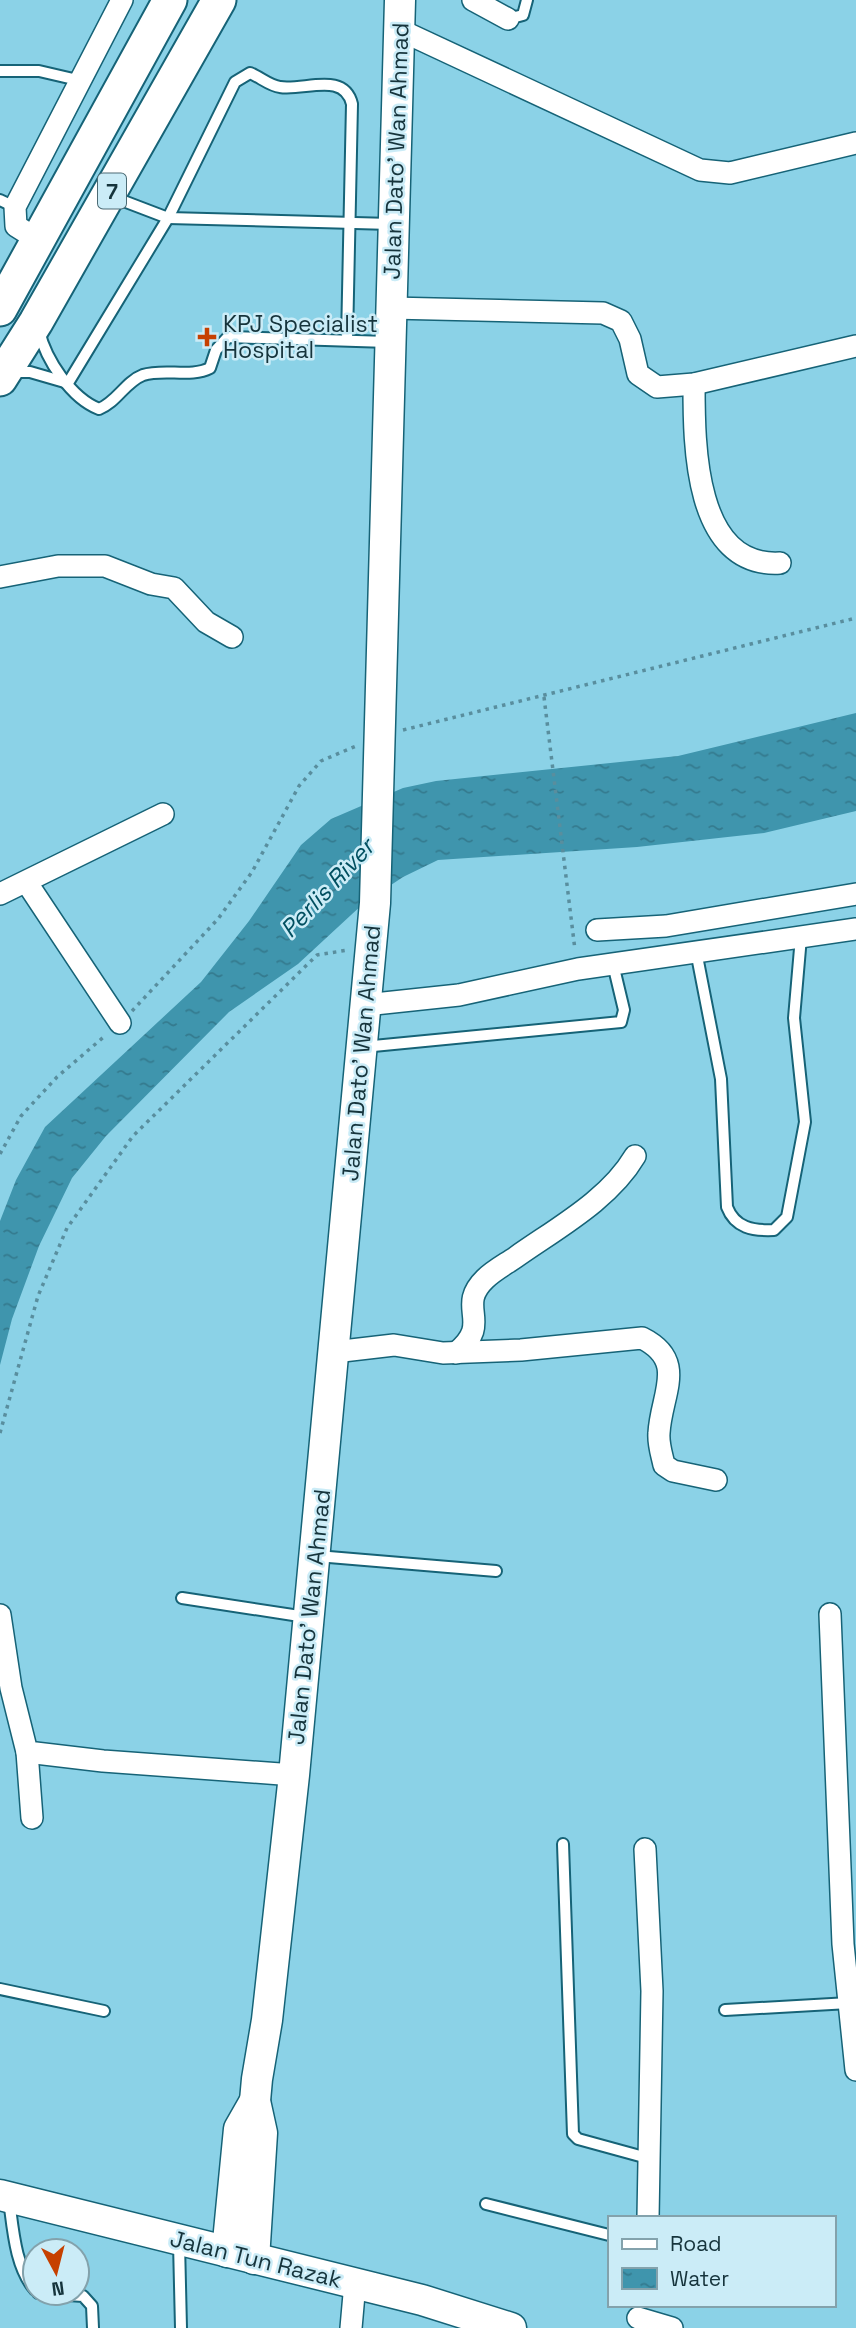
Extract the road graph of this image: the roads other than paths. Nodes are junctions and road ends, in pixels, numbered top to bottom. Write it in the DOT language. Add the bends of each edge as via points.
graph roads {
  1 [pos="170,0"];
  2 [pos="219,0"];
  3 [pos="400,0"];
  4 [pos="473,0"];
  5 [pos="527,0"];
  6 [pos="115,2"];
  7 [pos="508,19"];
  8 [pos="400,30"];
  9 [pos="0,71"];
  10 [pos="82,81"];
  11 [pos="856,142"];
  12 [pos="109,195"];
  13 [pos="7,203"];
  14 [pos="168,218"];
  15 [pos="348,221"];
  16 [pos="393,224"];
  17 [pos="40,241"];
  18 [pos="391,308"];
  19 [pos="0,309"];
  20 [pos="36,322"];
  21 [pos="347,340"];
  22 [pos="391,342"];
  23 [pos="856,345"];
  24 [pos="2,376"];
  25 [pos="68,383"];
  26 [pos="694,384"];
  27 [pos="780,563"];
  28 [pos="0,577"];
  29 [pos="232,637"];
  30 [pos="163,814"];
  31 [pos="27,883"];
  32 [pos="0,894"];
  33 [pos="856,894"];
  34 [pos="856,929"];
  35 [pos="597,930"];
  36 [pos="801,937"];
  37 [pos="696,951"];
  38 [pos="613,964"];
  39 [pos="365,1005"];
  40 [pos="120,1023"];
  41 [pos="361,1048"];
  42 [pos="635,1156"];
  43 [pos="334,1352"];
  44 [pos="456,1353"];
  45 [pos="716,1480"];
  46 [pos="314,1556"];
  47 [pos="496,1571"];
  48 [pos="183,1598"];
  49 [pos="830,1614"];
  50 [pos="0,1615"];
  51 [pos="306,1617"];
  52 [pos="27,1752"];
  53 [pos="293,1775"];
  54 [pos="32,1818"];
  55 [pos="563,1844"];
  56 [pos="645,1849"];
  57 [pos="0,1989"];
  58 [pos="849,2003"];
  59 [pos="725,2010"];
  60 [pos="104,2011"];
  61 [pos="856,2070"];
  62 [pos="651,2159"];
  63 [pos="4,2196"];
  64 [pos="486,2204"];
  65 [pos="648,2216"];
  66 [pos="608,2235"];
  67 [pos="179,2240"];
  68 [pos="241,2255"];
  69 [pos="21,2262"];
  70 [pos="355,2283"];
  71 [pos="91,2305"];
  72 [pos="638,2317"];
  73 [pos="485,2324"];
  74 [pos="93,2328"];
  75 [pos="181,2328"];
  76 [pos="351,2328"];
  77 [pos="511,2328"];
  78 [pos="672,2328"];
  1 -- 17 [label="main road, 7"];
  2 -- 12 [label="main road, 7"];
  3 -- 8 [label="main road, Jalan Dato' Wan Ahmad"];
  4 -- 7 [label="street"];
  5 -- 7 [label="lane" via="523,15"];
  6 -- 10 [label="street"];
  8 -- 11 [label="street" via="699,170 730,173"];
  8 -- 16 [label="main road, Jalan Dato' Wan Ahmad"];
  9 -- 10 [label="lane" via="39,71"];
  10 -- 13 [label="street"];
  12 -- 14 [label="lane"];
  12 -- 20 [label="main road, 7"];
  13 -- 17 [label="street" via="16,226"];
  14 -- 15 [label="lane"];
  14 -- 15 [label="lane" via="236,82 250,74 278,87 329,85 349,92"];
  14 -- 25 [label="lane"];
  15 -- 16 [label="lane"];
  15 -- 21 [label="lane"];
  16 -- 18 [label="main road, Jalan Dato' Wan Ahmad"];
  17 -- 19 [label="main road, 7"];
  18 -- 22 [label="main road, Jalan Dato' Wan Ahmad"];
  18 -- 26 [label="street" via="603,313 621,321 626,329 643,379 657,387"];
  20 -- 24 [label="main road, 7"];
  20 -- 25 [label="lane" via="43,348"];
  21 -- 22 [label="lane"];
  21 -- 25 [label="lane" via="228,337 205,371 142,376 111,405 99,410"];
  22 -- 39 [label="main road, Jalan Dato' Wan Ahmad" via="375,903"];
  23 -- 26 [label="street"];
  24 -- 25 [label="lane" via="30,372"];
  26 -- 27 [label="street" via="694,457 722,538 751,561"];
  28 -- 29 [label="street" via="58,566 105,566 174,588 206,622"];
  30 -- 31 [label="street"];
  31 -- 32 [label="street"];
  31 -- 40 [label="street"];
  33 -- 35 [label="street" via="666,926"];
  34 -- 36 [label="street"];
  36 -- 37 [label="street"];
  36 -- 37 [label="lane" via="794,1018 805,1122 787,1217 775,1230 742,1226 732,1220 727,1207 721,1079"];
  37 -- 38 [label="street"];
  38 -- 39 [label="street" via="459,995"];
  38 -- 41 [label="lane" via="624,1010 621,1022"];
  39 -- 41 [label="main road, Jalan Dato' Wan Ahmad"];
  41 -- 43 [label="main road, Jalan Dato' Wan Ahmad"];
  42 -- 44 [label="street" via="624,1175 586,1207 487,1277 471,1301 471,1340"];
  43 -- 44 [label="street" via="394,1345"];
  43 -- 46 [label="main road, Jalan Dato' Wan Ahmad"];
  44 -- 45 [label="street" via="642,1338 660,1347 669,1364 659,1432 664,1465"];
  46 -- 47 [label="lane"];
  46 -- 51 [label="main road, Jalan Dato' Wan Ahmad"];
  48 -- 51 [label="lane"];
  49 -- 58 [label="street"];
  50 -- 52 [label="street"];
  51 -- 53 [label="main road, Jalan Dato' Wan Ahmad"];
  52 -- 53 [label="street"];
  52 -- 54 [label="street"];
  53 -- 68 [label="main road, Jalan Dato' Wan Ahmad" via="256,2101 239,2130"];
  55 -- 62 [label="lane" via="573,2134"];
  56 -- 62 [label="street" via="652,1991"];
  57 -- 60 [label="lane"];
  58 -- 59 [label="lane"];
  58 -- 61 [label="street"];
  62 -- 65 [label="street"];
  63 -- 67 [label="main road, Jalan Tun Razak"];
  63 -- 69 [label="lane"];
  64 -- 66 [label="lane"];
  67 -- 68 [label="main road, Jalan Tun Razak"];
  67 -- 75 [label="lane"];
  68 -- 70 [label="main road, Jalan Tun Razak"];
  70 -- 73 [label="main road, Jalan Tun Razak" via="422,2300"];
  70 -- 76 [label="street"];
  71 -- 74 [label="lane"];
  72 -- 78 [label="street"];
  73 -- 77 [label="main road, Jalan Tun Razak"];
}
